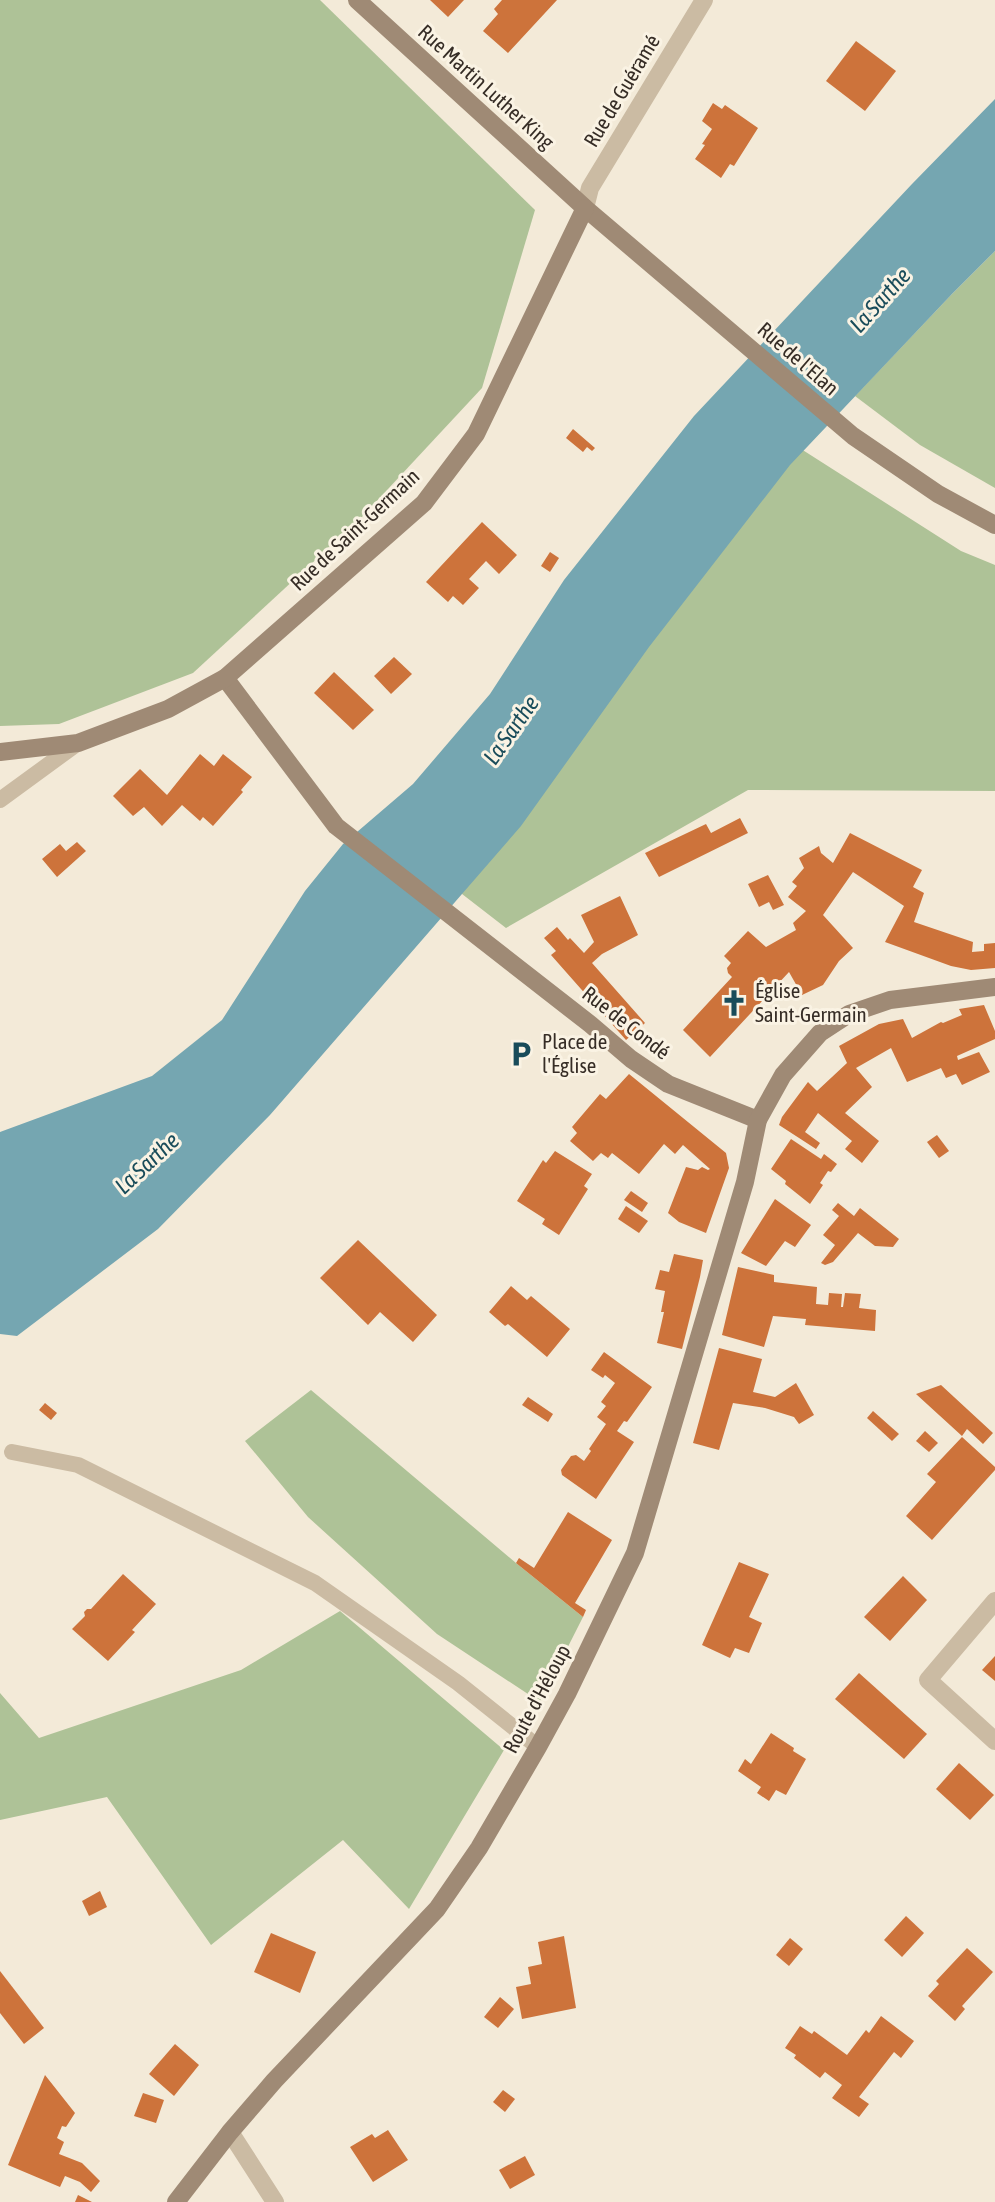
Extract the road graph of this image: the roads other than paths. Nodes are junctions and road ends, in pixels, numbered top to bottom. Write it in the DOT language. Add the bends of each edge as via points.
graph roads {
  1 [pos="357,0"];
  2 [pos="704,0"];
  3 [pos="585,208"];
  4 [pos="995,525"];
  5 [pos="225,678"];
  6 [pos="78,743"];
  7 [pos="0,752"];
  8 [pos="0,800"];
  9 [pos="995,987"];
  10 [pos="758,1120"];
  11 [pos="12,1452"];
  12 [pos="995,1601"];
  13 [pos="995,1741"];
  14 [pos="538,1747"];
  15 [pos="230,2132"];
  16 [pos="176,2202"];
  17 [pos="275,2202"];
  1 -- 3 [label="street, Rue Martin Luther King"];
  2 -- 3 [label="street, Rue de Guéramé" via="590,188"];
  3 -- 4 [label="street, Rue de l'Elan" via="853,436 938,494"];
  3 -- 5 [label="street, Rue de Saint-Germain" via="476,433 424,503"];
  5 -- 6 [label="street, Rue de Saint-Germain" via="168,709"];
  5 -- 10 [label="street, Rue de Condé" via="336,825 631,1059 668,1084"];
  6 -- 7 [label="street, Rue de Saint-Germain"];
  6 -- 8 [label="lane"];
  9 -- 10 [label="street, Route d'Héloup" via="890,1000 849,1014 820,1032 783,1075"];
  10 -- 14 [label="street, Route d'Héloup" via="745,1182 635,1553"];
  11 -- 14 [label="lane" via="78,1465 315,1583 458,1683"];
  12 -- 13 [label="street" via="928,1680"];
  14 -- 15 [label="street, Route d'Héloup" via="437,1909"];
  15 -- 16 [label="street, Route d'Héloup"];
  15 -- 17 [label="street"];
}
